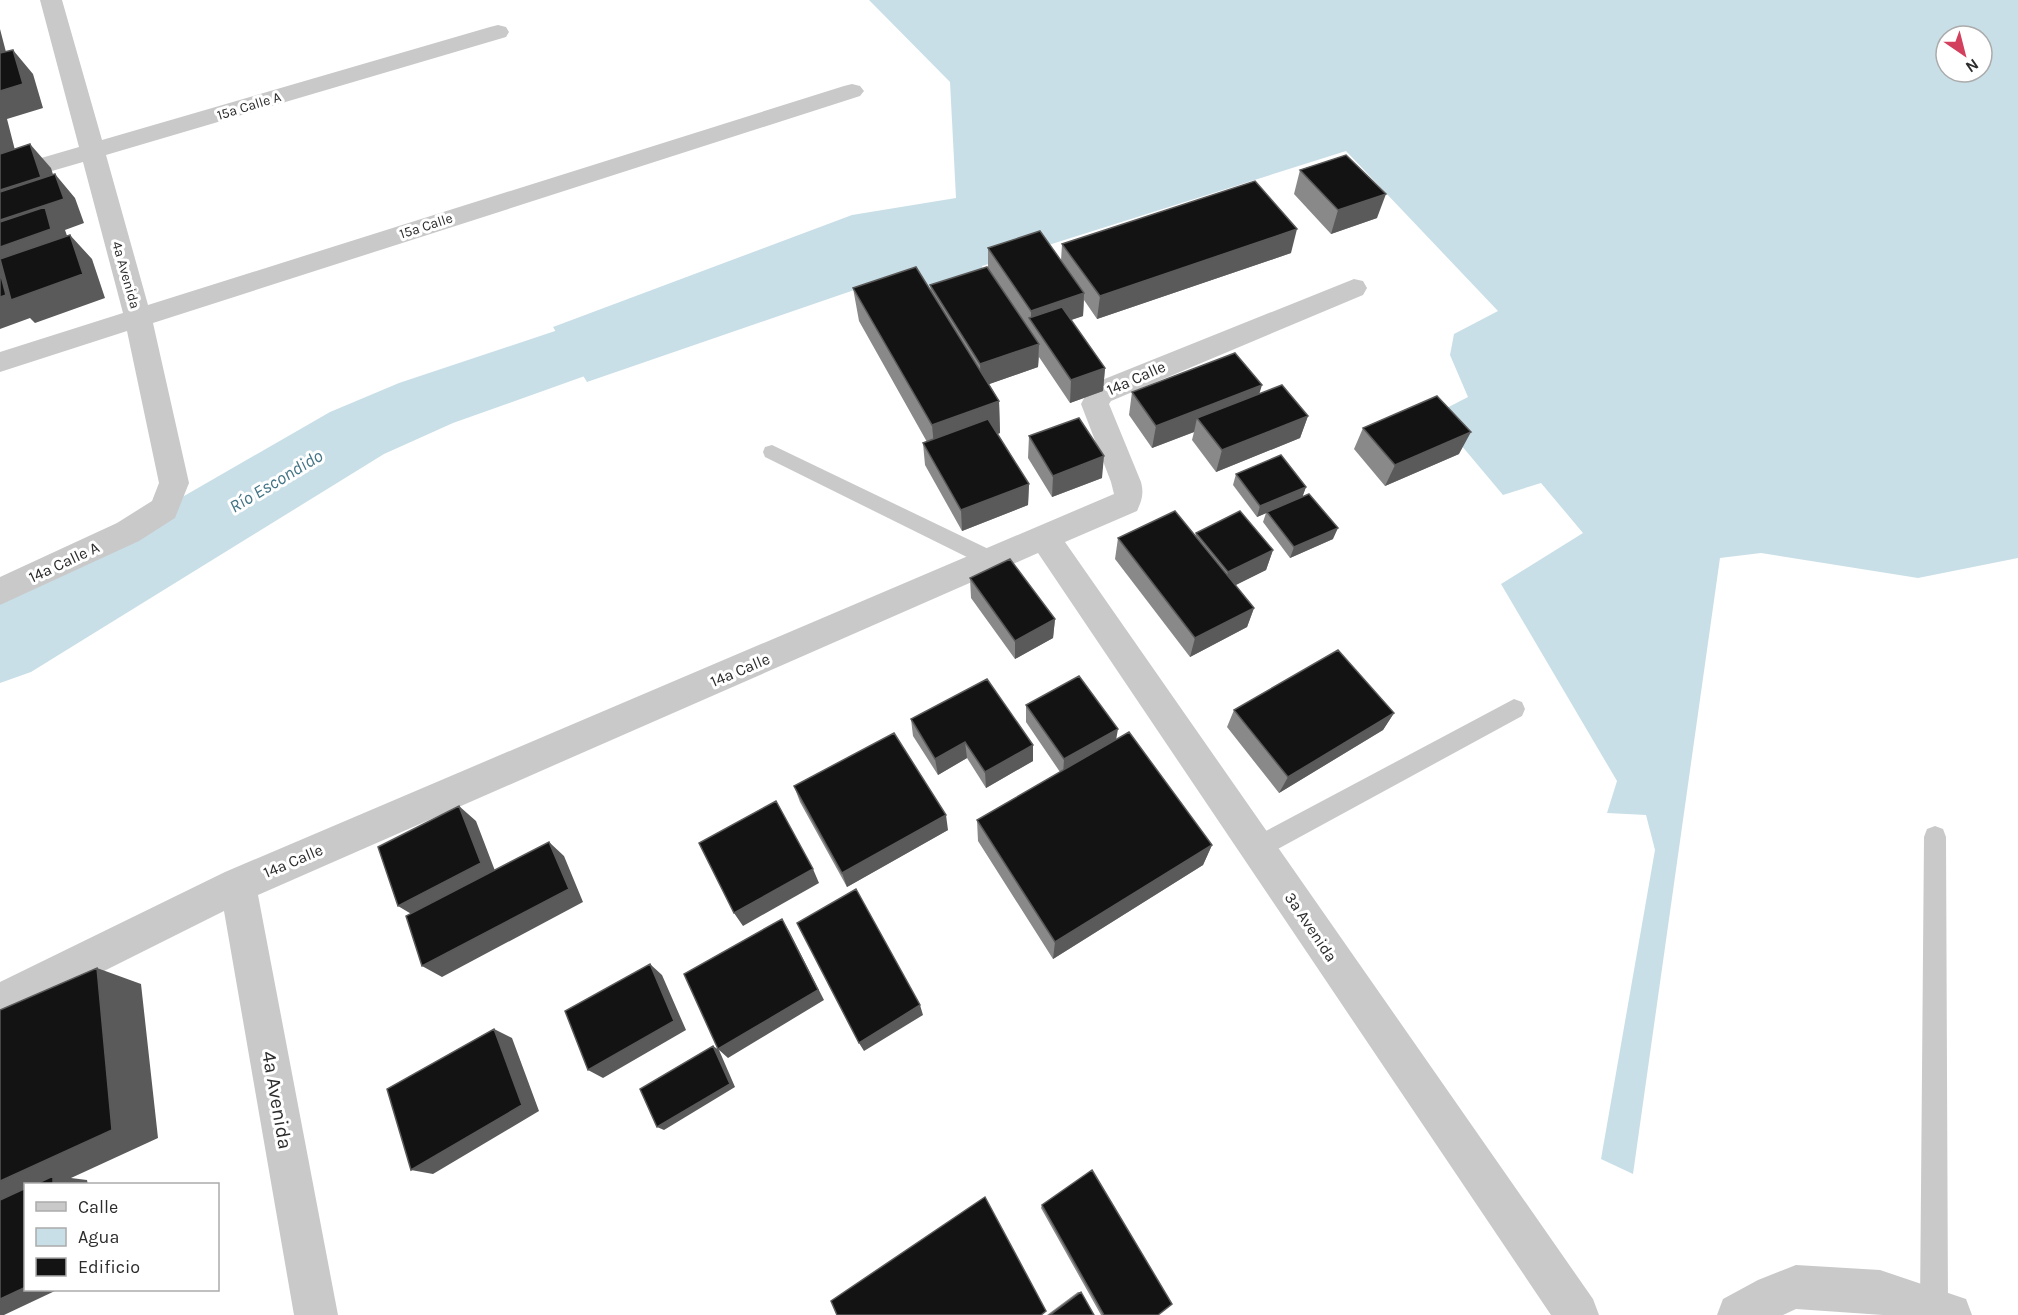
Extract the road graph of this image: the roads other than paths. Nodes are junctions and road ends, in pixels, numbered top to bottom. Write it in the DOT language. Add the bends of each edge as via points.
graph roads {
  1 [pos="51,0"];
  2 [pos="498,32"];
  3 [pos="852,91"];
  4 [pos="92,152"];
  5 [pos="0,178"];
  6 [pos="1354,288"];
  7 [pos="138,317"];
  8 [pos="0,362"];
  9 [pos="772,452"];
  10 [pos="128,532"];
  11 [pos="1045,538"];
  12 [pos="994,561"];
  13 [pos="0,592"];
  14 [pos="1514,709"];
  15 [pos="1935,837"];
  16 [pos="1257,848"];
  17 [pos="238,885"];
  18 [pos="0,1003"];
  19 [pos="1942,1312"];
  20 [pos="1742,1313"];
  21 [pos="316,1315"];
  22 [pos="1577,1315"];
  1 -- 4 [label="street, 4a Avenida"];
  2 -- 4 [label="street, 15a Calle A"];
  3 -- 7 [label="street, 15a Calle"];
  4 -- 5 [label="street, 15a Calle A"];
  4 -- 7 [label="street, 4a Avenida"];
  6 -- 11 [label="street, 14a Calle" via="1100,394 1095,404 1126,482 1126,502"];
  7 -- 8 [label="street, 15a Calle"];
  7 -- 10 [label="street, 4a Avenida" via="174,483 164,509"];
  9 -- 12 [label="lane"];
  10 -- 13 [label="street, 14a Calle A"];
  11 -- 12 [label="street, 14a Calle"];
  11 -- 16 [label="street, 3a Avenida"];
  12 -- 17 [label="street, 14a Calle"];
  14 -- 16 [label="lane"];
  15 -- 19 [label="lane"];
  16 -- 22 [label="street, 3a Avenida"];
  17 -- 18 [label="street, 14a Calle"];
  17 -- 21 [label="street, 4a Avenida"];
  19 -- 20 [label="street" via="1880,1292 1796,1287"];
}
